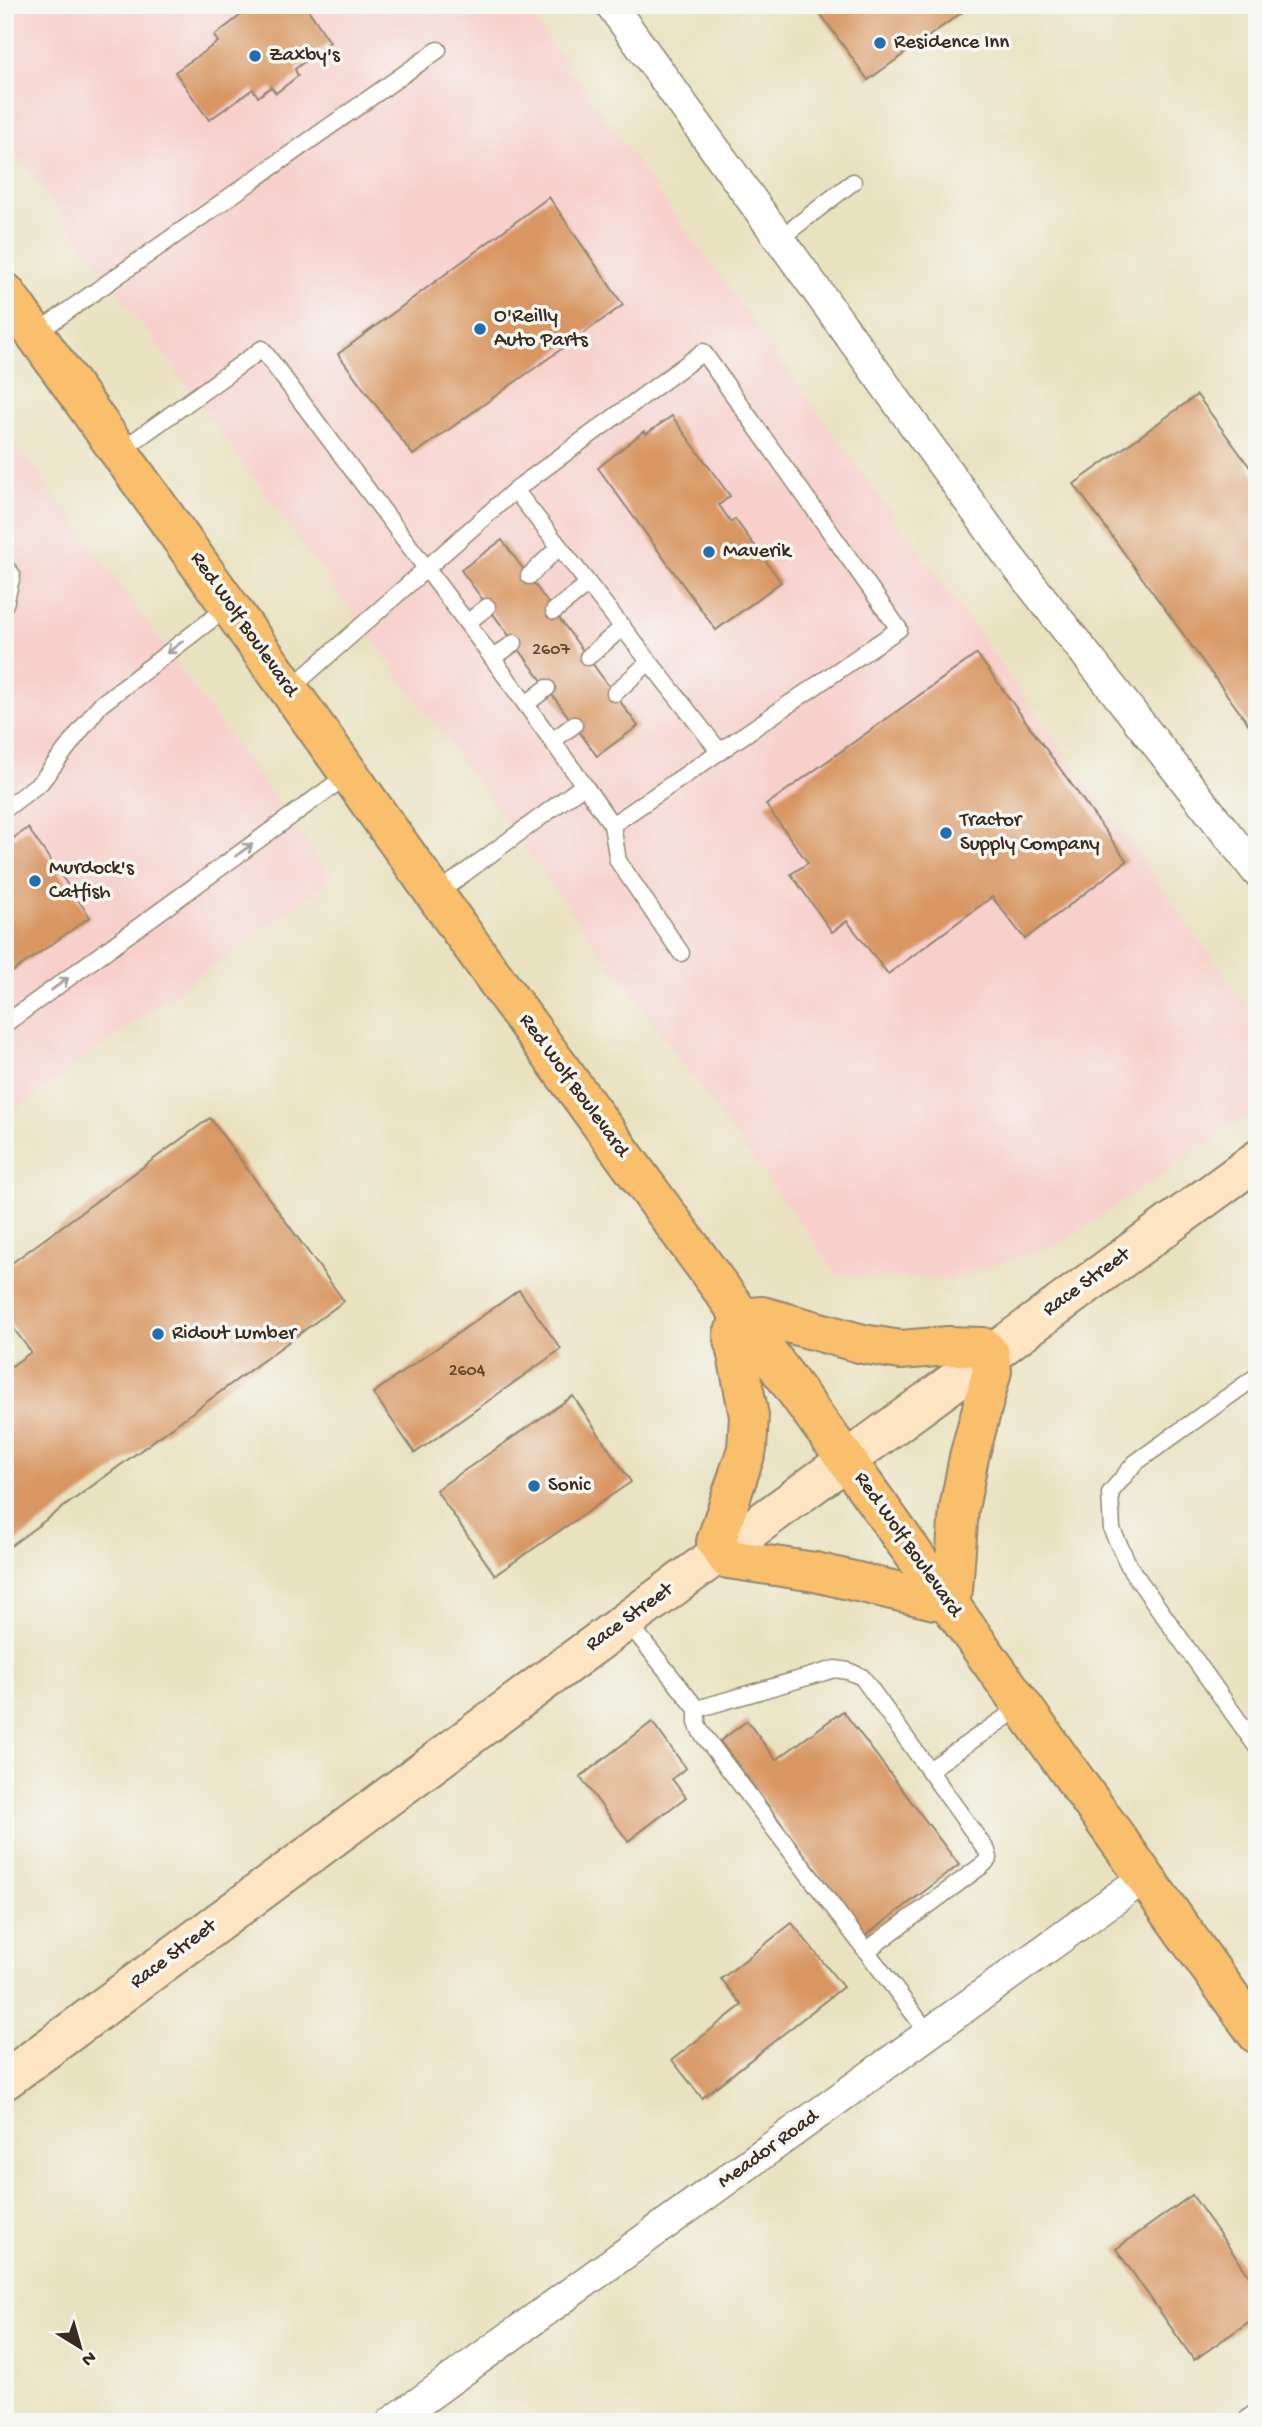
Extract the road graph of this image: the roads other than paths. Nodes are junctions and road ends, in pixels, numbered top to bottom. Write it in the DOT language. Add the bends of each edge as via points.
graph roads {
  1 [pos="611,5"];
  2 [pos="438,50"];
  3 [pos="853,181"];
  4 [pos="779,239"];
  5 [pos="5,292"];
  6 [pos="35,334"];
  7 [pos="119,452"];
  8 [pos="515,490"];
  9 [pos="559,547"];
  10 [pos="5,566"];
  11 [pos="425,568"];
  12 [pos="529,576"];
  13 [pos="588,584"];
  14 [pos="5,604"];
  15 [pos="229,606"];
  16 [pos="487,607"];
  17 [pos="554,611"];
  18 [pos="467,623"];
  19 [pos="623,627"];
  20 [pos="514,643"];
  21 [pos="588,657"];
  22 [pos="493,659"];
  23 [pos="649,662"];
  24 [pos="547,688"];
  25 [pos="289,690"];
  26 [pos="615,693"];
  27 [pos="526,704"];
  28 [pos="574,725"];
  29 [pos="552,741"];
  30 [pos="720,752"];
  31 [pos="349,774"];
  32 [pos="584,785"];
  33 [pos="5,809"];
  34 [pos="612,825"];
  35 [pos="1257,872"];
  36 [pos="435,895"];
  37 [pos="681,953"];
  38 [pos="5,1024"];
  39 [pos="1257,1160"];
  40 [pos="742,1318"];
  41 [pos="990,1354"];
  42 [pos="1257,1376"];
  43 [pos="847,1461"];
  44 [pos="722,1552"];
  45 [pos="945,1598"];
  46 [pos="627,1621"];
  47 [pos="1022,1706"];
  48 [pos="697,1709"];
  49 [pos="1257,1747"];
  50 [pos="929,1770"];
  51 [pos="1145,1877"];
  52 [pos="866,1951"];
  53 [pos="1251,2015"];
  54 [pos="929,2034"];
  55 [pos="5,2080"];
  56 [pos="392,2422"];
  1 -- 4 [label="street"];
  2 -- 6 [label="lane"];
  3 -- 4 [label="lane"];
  4 -- 35 [label="street" via="1007,554"];
  5 -- 6 [label="highway, Red Wolf Boulevard"];
  6 -- 7 [label="highway, Red Wolf Boulevard"];
  7 -- 11 [label="lane" via="261,349"];
  7 -- 15 [label="highway, Red Wolf Boulevard"];
  8 -- 9 [label="lane"];
  8 -- 11 [label="lane"];
  8 -- 30 [label="lane" via="703,352 899,629"];
  9 -- 12 [label="lane"];
  9 -- 13 [label="lane"];
  10 -- 14 [label="lane" via="12,575"];
  11 -- 18 [label="lane"];
  11 -- 25 [label="lane"];
  13 -- 17 [label="lane"];
  13 -- 19 [label="lane"];
  15 -- 25 [label="highway, Red Wolf Boulevard"];
  15 -- 33 [label="lane, one-way" via="100,705 41,782"];
  16 -- 18 [label="lane"];
  18 -- 22 [label="lane"];
  19 -- 21 [label="lane"];
  19 -- 23 [label="lane"];
  20 -- 22 [label="lane"];
  22 -- 27 [label="lane"];
  23 -- 26 [label="lane"];
  23 -- 30 [label="lane"];
  24 -- 27 [label="lane"];
  25 -- 31 [label="highway, Red Wolf Boulevard"];
  27 -- 29 [label="lane"];
  28 -- 29 [label="lane"];
  29 -- 32 [label="lane"];
  30 -- 34 [label="lane"];
  31 -- 36 [label="highway, Red Wolf Boulevard"];
  38 -- 31 [label="lane, one-way"];
  32 -- 34 [label="lane"];
  32 -- 36 [label="lane"];
  34 -- 37 [label="lane" via="618,861"];
  36 -- 40 [label="highway, Red Wolf Boulevard"];
  39 -- 41 [label="street, Race Street"];
  40 -- 41 [label="highway" via="762,1316 901,1350 983,1347"];
  40 -- 43 [label="highway, Red Wolf Boulevard"];
  40 -- 44 [label="highway" via="733,1334 749,1416 747,1448 716,1542"];
  41 -- 43 [label="street, Race Street"];
  41 -- 45 [label="highway" via="992,1371 959,1508 953,1590"];
  42 -- 49 [label="lane" via="1135,1463 1110,1493 1112,1530 1130,1568"];
  43 -- 44 [label="street, Race Street"];
  43 -- 45 [label="highway, Red Wolf Boulevard"];
  44 -- 45 [label="highway" via="728,1559 815,1572 935,1600"];
  44 -- 46 [label="street, Race Street"];
  45 -- 47 [label="highway, Red Wolf Boulevard"];
  46 -- 48 [label="lane"];
  46 -- 55 [label="street, Race Street"];
  47 -- 50 [label="lane"];
  47 -- 51 [label="highway, Red Wolf Boulevard"];
  48 -- 50 [label="lane" via="835,1669 848,1671 862,1677"];
  48 -- 52 [label="lane" via="701,1732"];
  50 -- 52 [label="lane" via="989,1858"];
  51 -- 53 [label="highway, Red Wolf Boulevard"];
  51 -- 54 [label="street, Meador Road"];
  52 -- 54 [label="lane"];
  54 -- 56 [label="street, Meador Road"];
}
